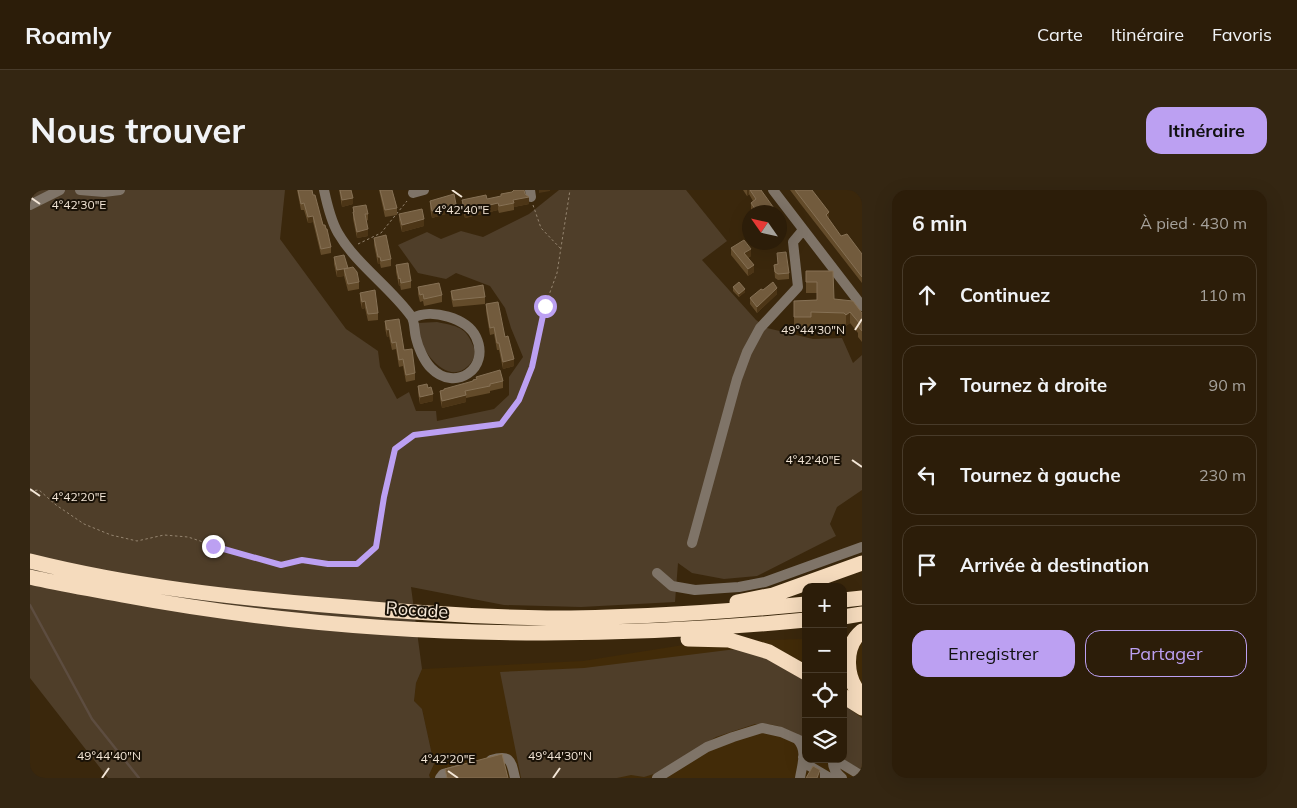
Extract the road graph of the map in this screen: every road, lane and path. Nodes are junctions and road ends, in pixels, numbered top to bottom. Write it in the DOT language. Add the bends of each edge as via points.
graph roads {
  1 [pos="60,190"];
  2 [pos="80,190"];
  3 [pos="120,190"];
  4 [pos="324,190"];
  5 [pos="570,190"];
  6 [pos="774,190"];
  7 [pos="418,191"];
  8 [pos="530,194"];
  9 [pos="30,205"];
  10 [pos="803,230"];
  11 [pos="349,248"];
  12 [pos="561,249"];
  13 [pos="862,306"];
  14 [pos="413,318"];
  15 [pos="30,491"];
  16 [pos="692,543"];
  17 [pos="862,547"];
  18 [pos="30,561"];
  19 [pos="862,563"];
  20 [pos="657,573"];
  21 [pos="30,577"];
  22 [pos="862,598"];
  23 [pos="847,600"];
  24 [pos="802,604"];
  25 [pos="862,614"];
  26 [pos="651,615"];
  27 [pos="847,616"];
  28 [pos="802,620"];
  29 [pos="862,631"];
  30 [pos="586,633"];
  31 [pos="802,670"];
  32 [pos="862,696"];
  33 [pos="847,698"];
  34 [pos="847,699"];
  35 [pos="862,708"];
  36 [pos="862,713"];
  37 [pos="801,741"];
  38 [pos="484,762"];
  39 [pos="802,763"];
  40 [pos="833,763"];
  41 [pos="840,763"];
  42 [pos="468,767"];
  43 [pos="862,776"];
  44 [pos="440,778"];
  45 [pos="515,778"];
  46 [pos="657,778"];
  47 [pos="801,778"];
  48 [pos="813,778"];
  49 [pos="830,778"];
  50 [pos="842,778"];
  1 -- 9 [label="street"];
  2 -- 3 [label="street"];
  4 -- 11 [label="street" via="338,233"];
  5 -- 12 [label="path"];
  6 -- 10 [label="street"];
  7 -- 11 [label="path" via="381,233"];
  8 -- 12 [label="path" via="541,228"];
  10 -- 13 [label="street"];
  10 -- 16 [label="street" via="793,242 798,287 760,328 747,352"];
  11 -- 14 [label="street"];
  12 -- 15 [label="path" via="558,273 545,306 532,367 519,400 501,424 414,435 395,449 376,547 357,564 302,560 281,565 188,537 164,535 137,542 84,524 39,490"];
  14 -- 14 [label="street" via="416,338 430,368 454,379 475,368 480,358 480,345 473,331 445,316 420,314"];
  17 -- 20 [label="street" via="765,582 740,587 695,590 672,586"];
  18 -- 26 [label="highway" via="173,589 287,603 448,615 548,618"];
  19 -- 26 [label="highway" via="773,595"];
  21 -- 30 [label="highway, Rocade" via="169,604 286,620 448,631"];
  22 -- 23 [label="highway"];
  24 -- 26 [label="highway"];
  25 -- 27 [label="highway"];
  28 -- 30 [label="highway, Rocade" via="672,631"];
  29 -- 32 [label="highway" via="853,642 848,665"];
  30 -- 31 [label="highway" via="729,640 769,652"];
  33 -- 35 [label="highway"];
  34 -- 36 [label="highway"];
  37 -- 46 [label="street" via="773,729 762,728 707,747"];
  38 -- 45 [label="street" via="508,758"];
  39 -- 47 [label="street"];
  39 -- 48 [label="street"];
  39 -- 49 [label="street"];
  40 -- 50 [label="street" via="833,768"];
  41 -- 43 [label="street"];
  42 -- 44 [label="street" via="443,774"];
}
